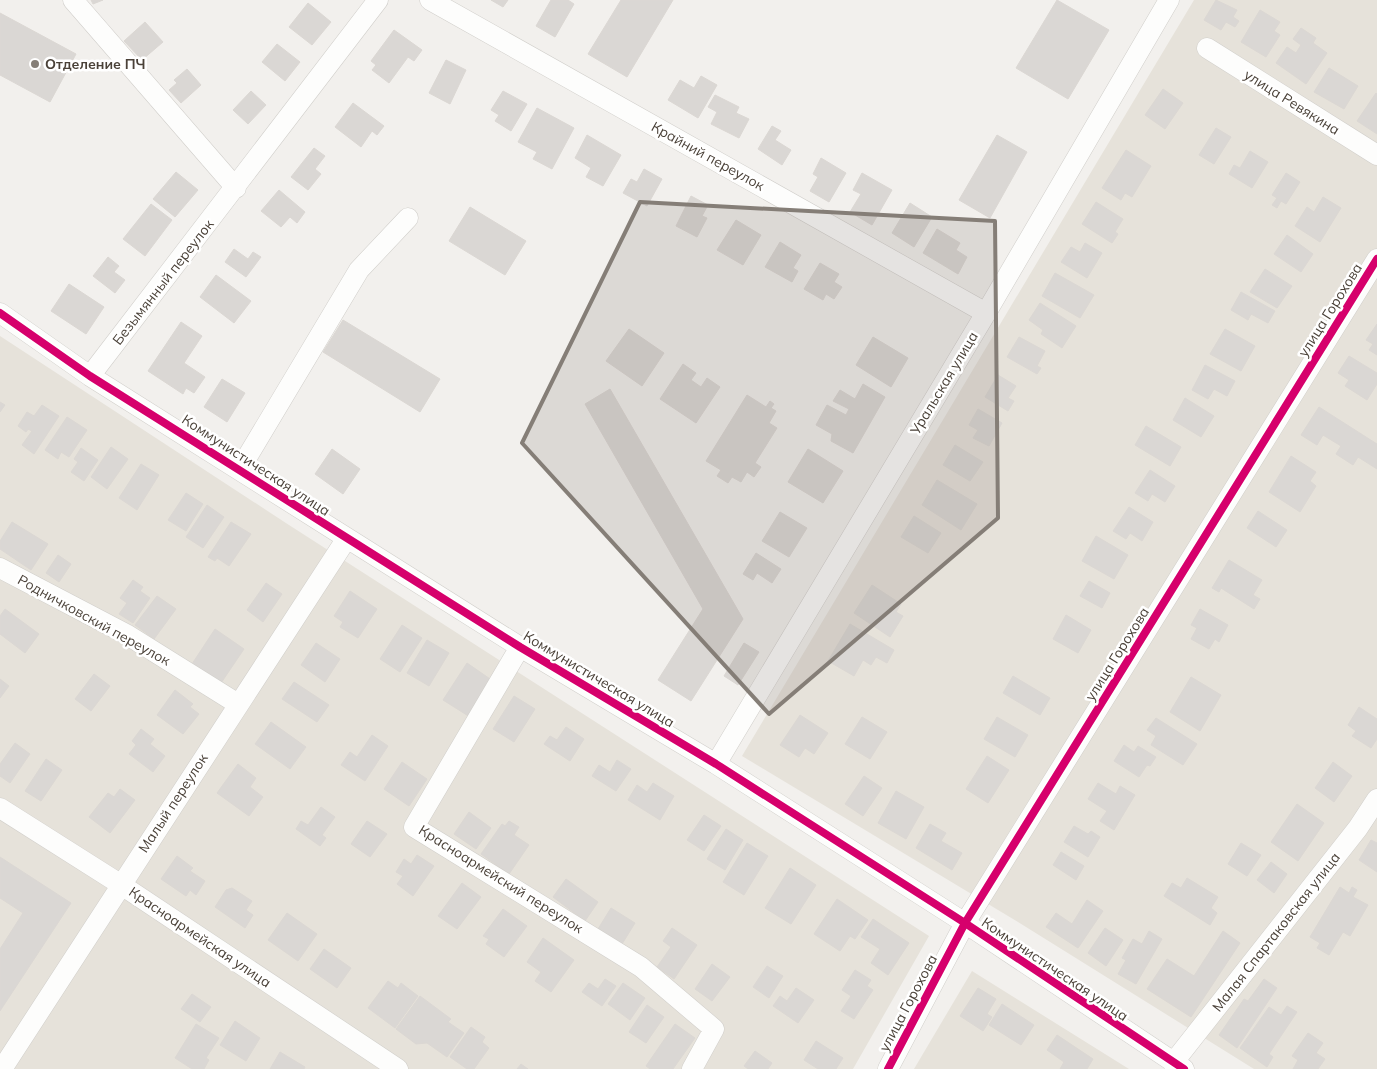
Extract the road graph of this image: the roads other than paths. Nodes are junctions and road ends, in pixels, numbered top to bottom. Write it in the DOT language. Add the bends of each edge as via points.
graph roads {
  1 [pos="73,0"];
  2 [pos="378,0"];
  3 [pos="430,0"];
  4 [pos="1169,0"];
  5 [pos="1207,48"];
  6 [pos="1377,155"];
  7 [pos="236,188"];
  8 [pos="408,218"];
  9 [pos="1377,259"];
  10 [pos="0,313"];
  11 [pos="986,313"];
  12 [pos="90,376"];
  13 [pos="240,469"];
  14 [pos="347,538"];
  15 [pos="0,568"];
  16 [pos="520,647"];
  17 [pos="238,704"];
  18 [pos="716,764"];
  19 [pos="1377,799"];
  20 [pos="0,808"];
  21 [pos="120,884"];
  22 [pos="965,923"];
  23 [pos="1178,1066"];
  24 [pos="2,1069"];
  25 [pos="398,1069"];
  26 [pos="692,1069"];
  27 [pos="888,1069"];
  1 -- 7 [label="street"];
  2 -- 7 [label="street, Безымянный переулок"];
  3 -- 11 [label="street, Крайний переулок"];
  4 -- 11 [label="street, Уральская улица"];
  5 -- 6 [label="street, улица Ревякина"];
  7 -- 12 [label="street, Безымянный переулок"];
  8 -- 13 [label="street" via="359,270"];
  9 -- 22 [label="street, улица Горохова"];
  10 -- 12 [label="street, Коммунистическая улица"];
  11 -- 18 [label="street, Уральская улица"];
  12 -- 13 [label="street, Коммунистическая улица"];
  13 -- 14 [label="street, Коммунистическая улица"];
  14 -- 16 [label="street, Коммунистическая улица"];
  14 -- 17 [label="street, Малый переулок"];
  15 -- 17 [label="street, Родничковский переулок" via="126,634"];
  16 -- 18 [label="street, Коммунистическая улица"];
  16 -- 26 [label="street, Красноармейский переулок" via="414,827 641,967 714,1029"];
  17 -- 21 [label="street, Малый переулок"];
  18 -- 22 [label="street, Коммунистическая улица"];
  19 -- 23 [label="street, Малая Спартаковская улица"];
  20 -- 21 [label="street, Красноармейская улица"];
  21 -- 24 [label="street, Малый переулок"];
  21 -- 25 [label="street, Красноармейская улица"];
  22 -- 23 [label="street, Коммунистическая улица"];
  22 -- 27 [label="street, улица Горохова"];
}
